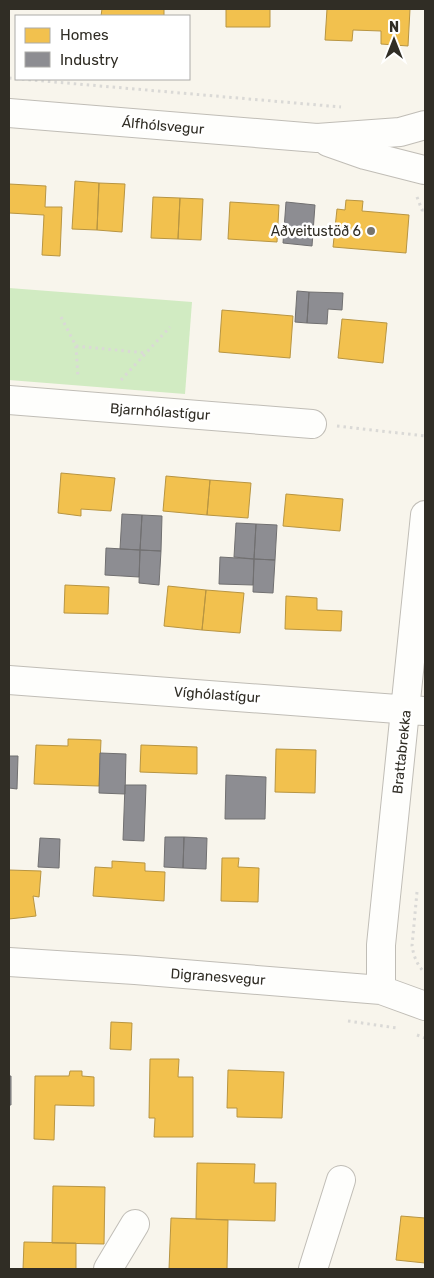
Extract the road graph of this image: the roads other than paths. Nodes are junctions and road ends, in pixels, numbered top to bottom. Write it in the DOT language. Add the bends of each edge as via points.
graph roads {
  1 [pos="9,113"];
  2 [pos="425,125"];
  3 [pos="317,138"];
  4 [pos="424,171"];
  5 [pos="9,400"];
  6 [pos="312,424"];
  7 [pos="425,515"];
  8 [pos="9,680"];
  9 [pos="416,710"];
  10 [pos="9,962"];
  11 [pos="381,990"];
  12 [pos="425,1006"];
  13 [pos="341,1180"];
  14 [pos="135,1224"];
  15 [pos="108,1269"];
  16 [pos="313,1269"];
  1 -- 3 [label="street, Álfhólsvegur"];
  2 -- 3 [label="street, Álfhólsvegur" via="400,132"];
  2 -- 4 [label="street" via="418,147"];
  3 -- 4 [label="street, Álfhólsvegur"];
  5 -- 6 [label="street, Bjarnhólastígur"];
  7 -- 9 [label="street, Brattabrekka"];
  8 -- 9 [label="street, Víghólastígur"];
  9 -- 11 [label="street, Brattabrekka" via="381,945"];
  10 -- 11 [label="street, Digranesvegur"];
  11 -- 12 [label="street, Digranesvegur"];
  13 -- 16 [label="street"];
  14 -- 15 [label="street"];
}
